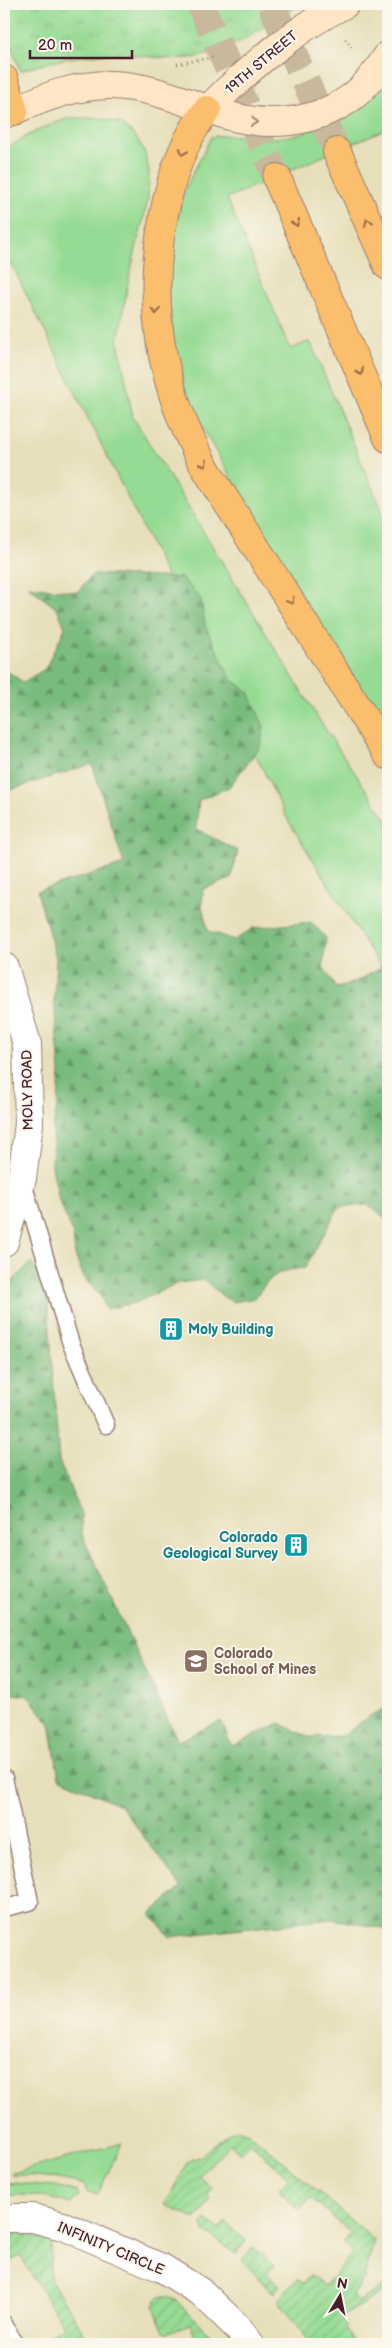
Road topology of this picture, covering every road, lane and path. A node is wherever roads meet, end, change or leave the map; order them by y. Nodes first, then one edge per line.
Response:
1 (337, 8) edge
2 (222, 55) dead end
3 (384, 62) edge
4 (169, 63) dead end
5 (4, 79) edge
6 (207, 110) junction
7 (9, 112) edge
8 (337, 152) tunnel mouth
9 (277, 178) tunnel mouth
10 (388, 266) edge
11 (388, 438) edge
12 (388, 755) edge
13 (4, 967) edge
14 (22, 1178) junction
15 (4, 1242) edge
16 (106, 1425) dead end
17 (4, 1778) edge
18 (4, 1908) edge
19 (4, 2218) edge
20 (4, 2324) edge
21 (14, 2343) edge
22 (250, 2344) edge

1 - 3 path
1 - 6 main road, 19TH STREET
2 - 4 path
6 -> 3 main road, 19TH STREET
5 - 7 highway
6 - 7 main road, 19TH STREET
6 -> 12 highway
10 -> 8 highway
9 -> 11 highway
13 - 14 street, MOLY ROAD
14 - 15 street, MOLY ROAD
14 - 16 lane
17 - 18 lane
19 - 22 street, INFINITY CIRCLE
20 - 21 lane

